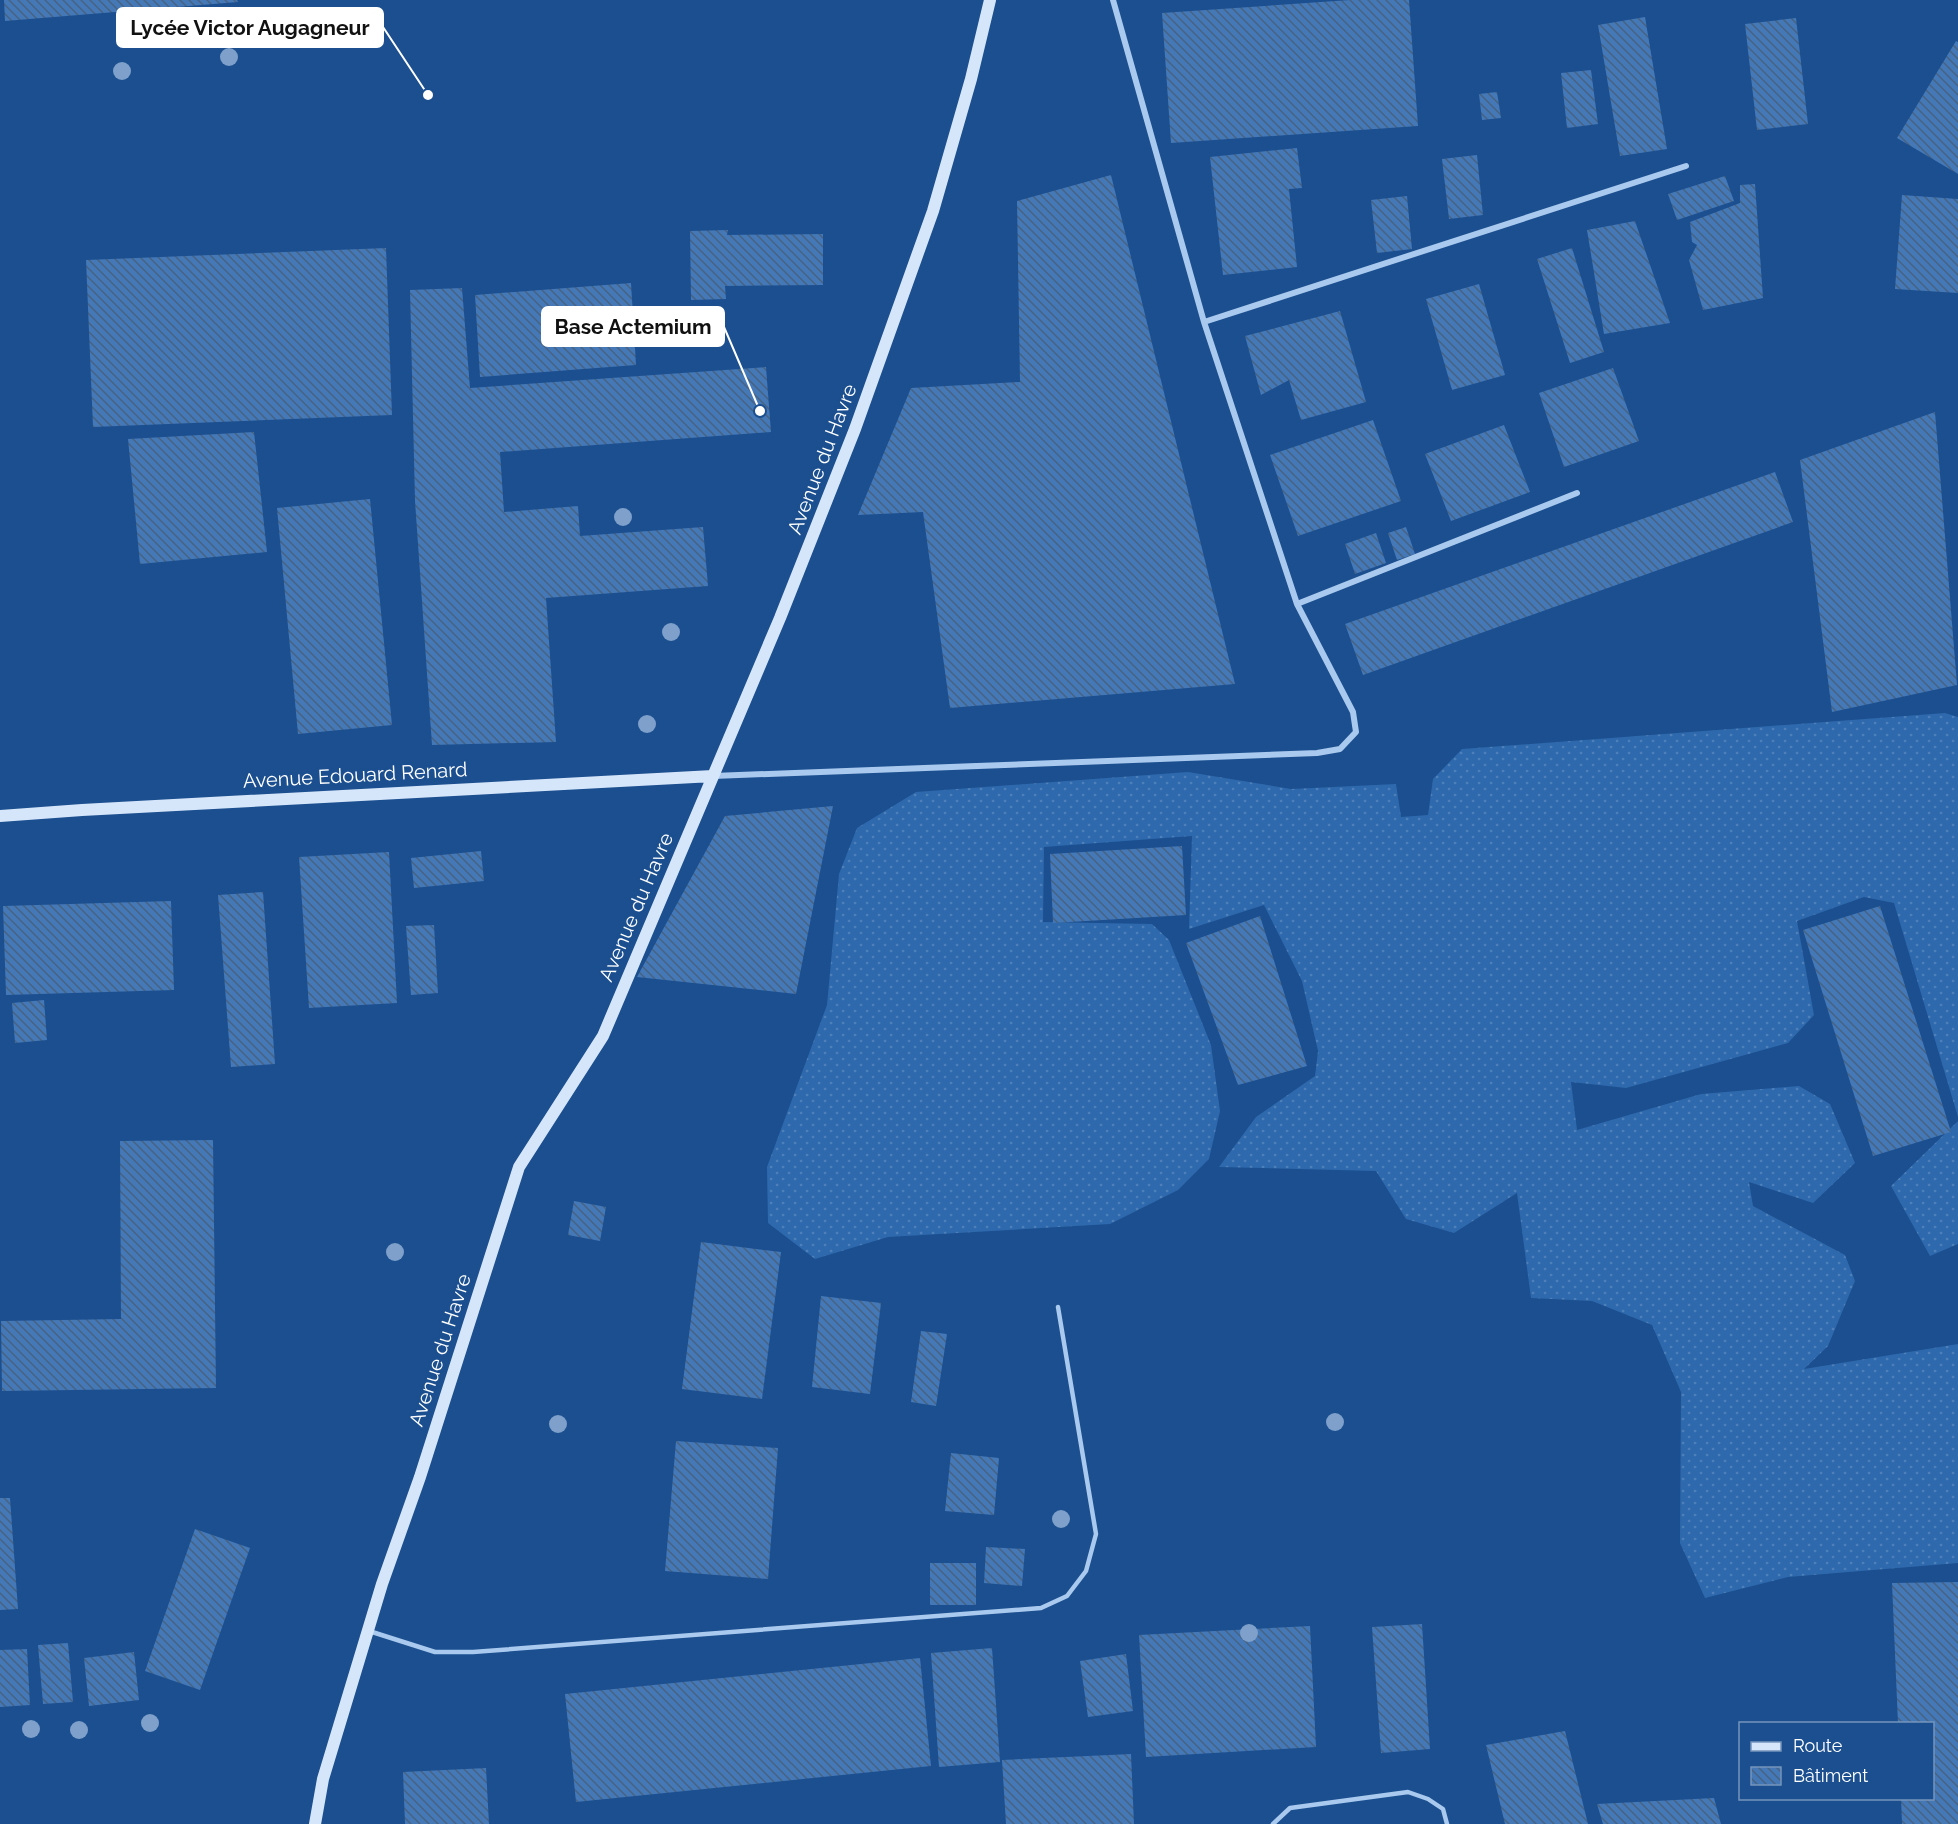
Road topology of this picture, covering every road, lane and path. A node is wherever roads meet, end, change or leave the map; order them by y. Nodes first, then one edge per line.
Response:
1 (990, 0) edge
2 (1113, 0) edge
3 (1686, 166) dead end
4 (1204, 322) junction
5 (1577, 493) dead end
6 (1297, 604) junction
7 (713, 776) junction
8 (0, 816) edge
9 (1058, 1307) dead end
10 (368, 1631) junction
11 (315, 1824) edge
12 (1273, 1824) edge
13 (1447, 1824) edge

1 - 7 street, Avenue du Havre
2 - 4 street
3 - 4 street
4 - 6 street
5 - 6 street
6 - 7 street
7 - 8 street, Avenue Edouard Renard
7 - 10 street, Avenue du Havre
9 - 10 lane
10 - 11 street, Avenue du Havre
12 - 13 lane

